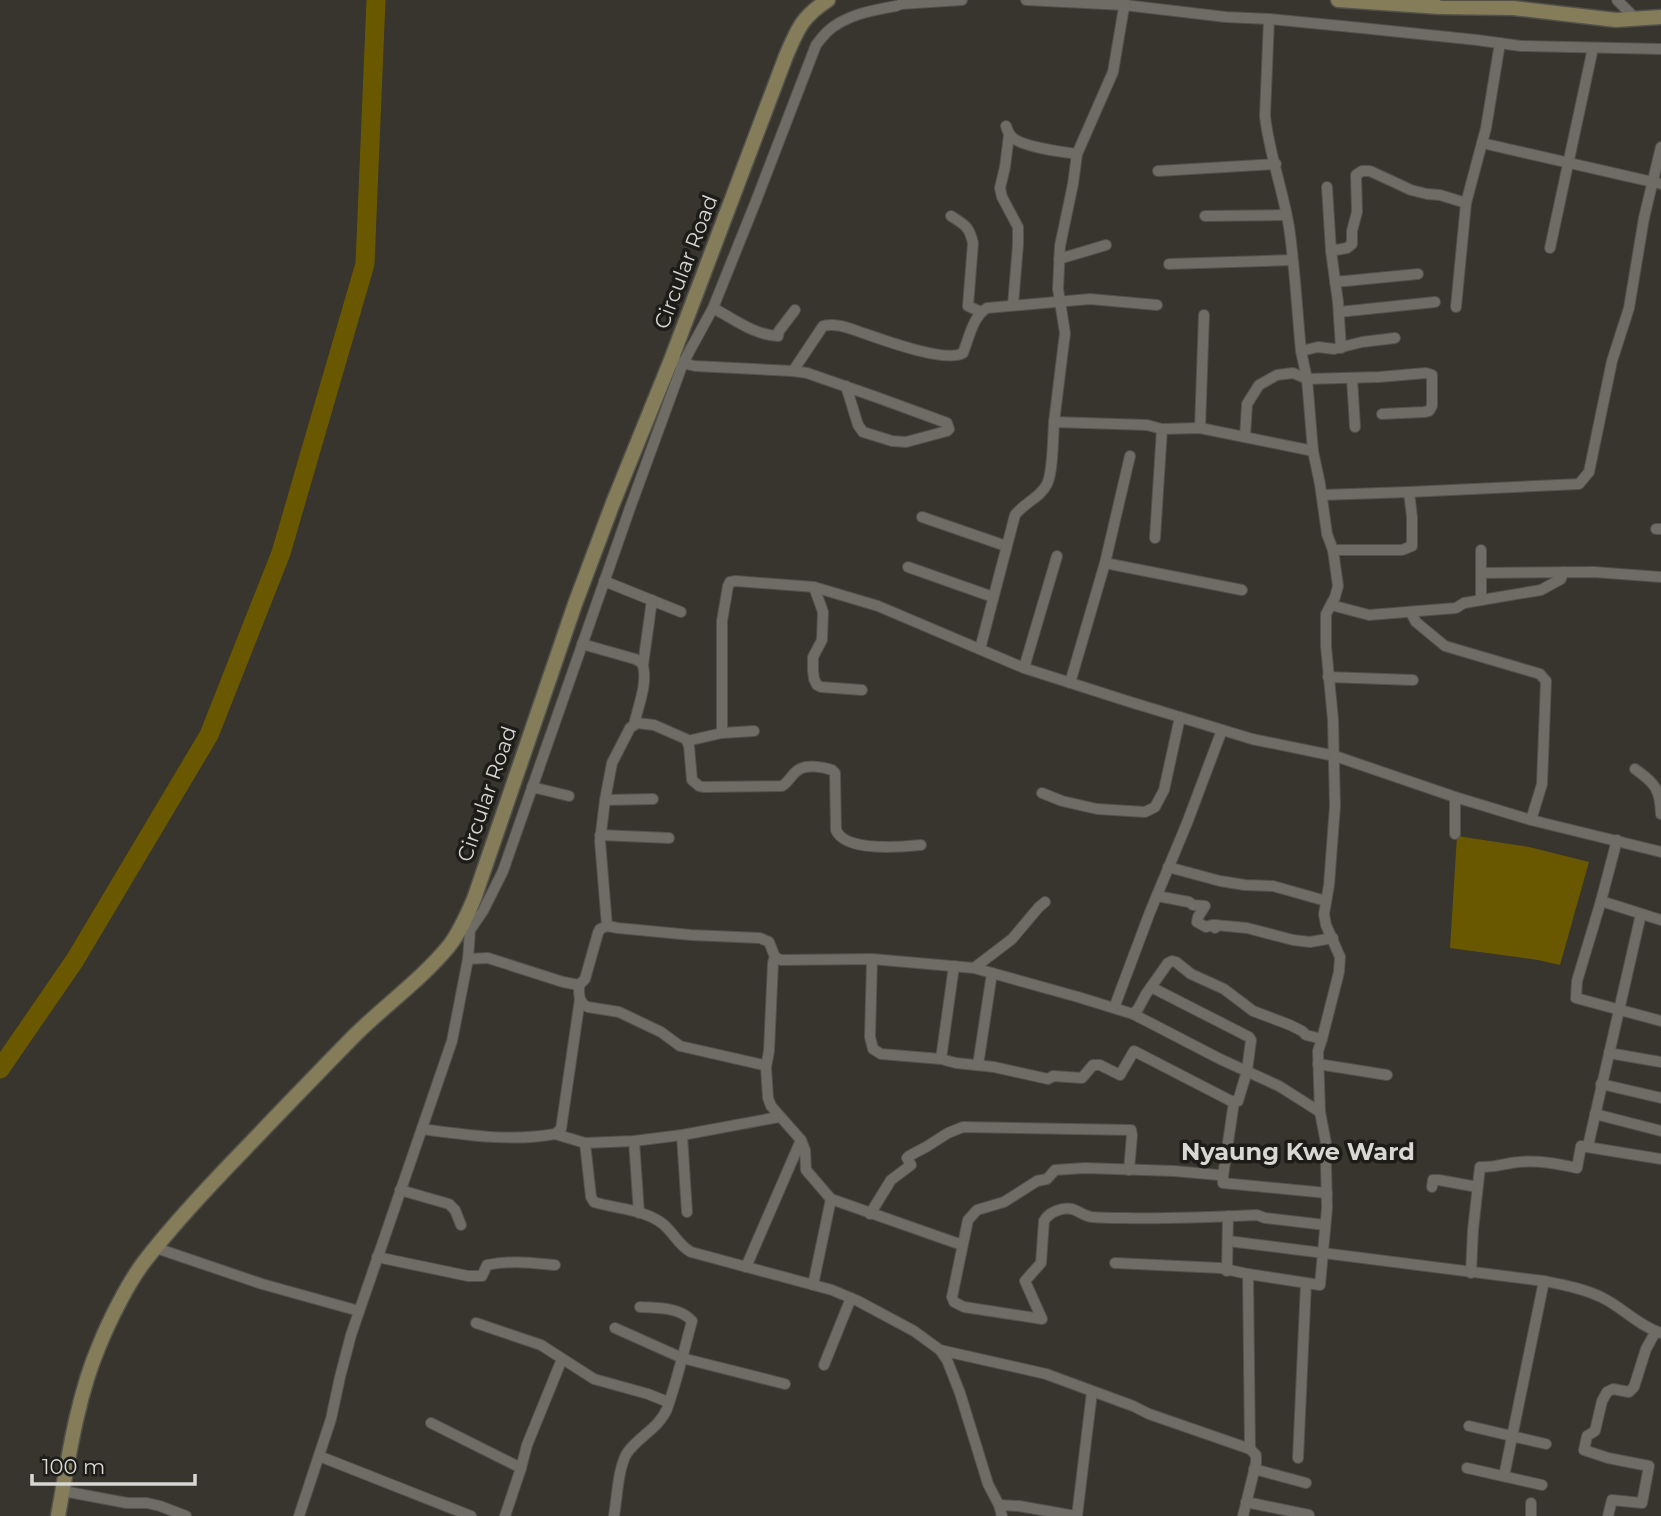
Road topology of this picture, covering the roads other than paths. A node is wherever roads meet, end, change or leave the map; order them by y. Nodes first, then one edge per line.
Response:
1 (828, 0) edge
2 (962, 0) edge
3 (1026, 0) edge
4 (1338, 0) edge
5 (1617, 0) edge
6 (902, 2) edge
7 (1124, 2) edge
8 (1661, 17) edge
9 (1269, 19) junction
10 (1635, 19) junction
11 (1500, 43) junction
12 (1593, 48) junction
13 (1661, 49) edge
14 (1482, 143) junction
15 (1661, 147) edge
16 (1077, 154) junction
17 (1567, 163) junction
18 (1276, 164) junction
19 (1158, 172) dead end
20 (1657, 183) edge
21 (1327, 187) dead end
22 (1465, 203) junction
23 (1286, 215) junction
24 (951, 216) dead end
25 (1205, 216) dead end
26 (1106, 245) dead end
27 (1550, 248) dead end
28 (1331, 251) junction
29 (1059, 259) junction
30 (1292, 260) junction
31 (1169, 264) dead end
32 (1418, 274) dead end
33 (1335, 282) junction
34 (1060, 301) junction
35 (1435, 302) dead end
36 (1013, 305) junction
37 (1157, 305) dead end
38 (1456, 307) dead end
39 (713, 308) junction
40 (795, 310) dead end
41 (981, 312) junction
42 (1339, 312) junction
43 (1204, 315) dead end
44 (1395, 338) dead end
45 (1341, 348) junction
46 (1301, 351) junction
47 (677, 362) junction
48 (793, 371) junction
49 (1352, 378) junction
50 (1307, 379) junction
51 (846, 386) junction
52 (1382, 414) dead end
53 (1054, 422) junction
54 (1355, 427) dead end
55 (1200, 428) junction
56 (1161, 429) junction
57 (1245, 437) junction
58 (1313, 452) junction
59 (1130, 456) dead end
60 (1409, 492) junction
61 (1322, 495) junction
62 (922, 517) dead end
63 (1155, 538) dead end
64 (1006, 546) junction
65 (1333, 550) junction
66 (1481, 550) dead end
67 (1057, 556) dead end
68 (1105, 563) junction
69 (908, 567) dead end
70 (1563, 572) junction
71 (1481, 573) junction
72 (1661, 578) edge
73 (604, 581) junction
74 (814, 587) junction
75 (1242, 590) dead end
76 (993, 597) junction
77 (652, 600) junction
78 (1481, 600) junction
79 (1331, 605) junction
80 (681, 612) dead end
81 (1411, 613) junction
82 (582, 644) junction
83 (980, 649) junction
84 (643, 665) junction
85 (1024, 668) junction
86 (1328, 677) junction
87 (1413, 680) dead end
88 (1070, 682) junction
89 (863, 690) dead end
90 (1180, 717) junction
91 (634, 725) junction
92 (1222, 730) junction
93 (754, 731) dead end
94 (722, 733) junction
95 (688, 741) junction
96 (1335, 756) junction
97 (1635, 769) dead end
98 (532, 787) junction
99 (1042, 793) dead end
100 (569, 796) dead end
101 (1455, 797) junction
102 (653, 799) dead end
103 (605, 800) junction
104 (1661, 814) edge
105 (1531, 820) junction
106 (1455, 834) dead end
107 (600, 835) junction
108 (669, 838) dead end
109 (1617, 840) junction
110 (1661, 844) edge
111 (921, 845) dead end
112 (1661, 852) edge
113 (1168, 867) junction
114 (1157, 896) junction
115 (1326, 901) junction
116 (1601, 901) junction
117 (1045, 902) dead end
118 (1641, 914) junction
119 (1661, 920) edge
120 (468, 924) junction
121 (607, 926) junction
122 (1333, 938) junction
123 (775, 957) junction
124 (468, 959) junction
125 (872, 959) junction
126 (954, 966) junction
127 (974, 968) junction
128 (992, 973) junction
129 (579, 985) junction
130 (1151, 987) junction
131 (580, 999) junction
132 (1114, 1008) junction
133 (1619, 1009) junction
134 (1133, 1014) junction
135 (1661, 1021) edge
136 (1322, 1040) junction
137 (1609, 1053) junction
138 (941, 1059) junction
139 (1661, 1062) edge
140 (1318, 1064) junction
141 (978, 1065) junction
142 (766, 1067) junction
143 (1247, 1072) junction
144 (1387, 1074) dead end
145 (1601, 1084) junction
146 (1661, 1098) edge
147 (1234, 1102) junction
148 (1320, 1112) junction
149 (1595, 1114) junction
150 (779, 1117) junction
151 (422, 1129) junction
152 (1661, 1131) edge
153 (555, 1134) junction
154 (682, 1135) junction
155 (802, 1140) junction
156 (634, 1141) junction
157 (586, 1143) junction
158 (1588, 1146) junction
159 (1661, 1159) edge
160 (1129, 1170) junction
161 (1223, 1176) junction
162 (1432, 1187) dead end
163 (1477, 1187) junction
164 (400, 1190) junction
165 (1327, 1194) junction
166 (831, 1199) junction
167 (687, 1212) dead end
168 (639, 1213) junction
169 (870, 1214) junction
170 (1228, 1216) junction
171 (461, 1226) dead end
172 (1325, 1226) junction
173 (1228, 1241) junction
174 (962, 1245) junction
175 (156, 1248) junction
176 (1323, 1253) junction
177 (377, 1257) junction
178 (1115, 1263) dead end
179 (555, 1265) dead end
180 (746, 1266) junction
181 (1227, 1270) junction
182 (1471, 1273) junction
183 (1248, 1275) junction
184 (1544, 1281) junction
185 (1306, 1283) junction
186 (813, 1285) junction
187 (851, 1298) junction
188 (640, 1307) dead end
189 (359, 1311) junction
190 (476, 1323) dead end
191 (615, 1328) dead end
192 (1658, 1332) edge
193 (940, 1350) junction
194 (682, 1358) junction
195 (562, 1359) junction
196 (824, 1365) dead end
197 (785, 1384) dead end
198 (1092, 1392) junction
199 (668, 1402) junction
200 (431, 1423) dead end
201 (1469, 1426) dead end
202 (1512, 1437) junction
203 (1546, 1444) dead end
204 (1250, 1450) junction
205 (319, 1456) junction
206 (1298, 1458) dead end
207 (522, 1468) junction
208 (1467, 1468) dead end
209 (1254, 1469) junction
210 (1504, 1476) junction
211 (1306, 1483) dead end
212 (1542, 1485) dead end
213 (63, 1490) junction
214 (1246, 1502) junction
215 (1531, 1503) dead end
216 (1000, 1511) edge
217 (1309, 1515) edge
218 (58, 1516) edge
219 (186, 1516) edge
220 (299, 1516) edge
221 (471, 1516) edge
222 (505, 1516) edge
223 (614, 1516) edge
224 (1076, 1516) edge
225 (1243, 1516) edge
226 (1531, 1516) edge
227 (1608, 1516) edge

1 - 47 main road, Circular Road
2 - 6 street
3 - 7 street
4 - 10 main road
5 - 10 street
6 - 39 street
7 - 9 street
7 - 16 street
8 - 10 main road
9 - 11 street
9 - 18 street
11 - 12 street
11 - 14 street
12 - 13 street
12 - 17 street
14 - 17 street
14 - 22 street
15 - 20 street
16 - 29 street
16 - 36 street
17 - 20 street
17 - 27 street
18 - 19 street
18 - 23 street
20 - 60 street
21 - 28 street
22 - 28 street
22 - 38 street
23 - 25 street
23 - 30 street
24 - 41 street
26 - 29 street
28 - 33 street
29 - 34 street
30 - 31 street
30 - 46 street
32 - 33 street
33 - 42 street
34 - 36 street
34 - 37 street
34 - 53 street
35 - 42 street
36 - 41 street
39 - 40 street
39 - 47 street
41 - 48 street
42 - 45 street
43 - 55 street
44 - 45 street
45 - 46 street
46 - 50 street
47 - 48 street
47 - 73 street
47 - 120 main road, Circular Road
48 - 51 street
49 - 50 street
49 - 52 street
49 - 54 street
50 - 57 street
50 - 58 street
51 - 51 street
53 - 56 street
53 - 64 street
55 - 56 street
55 - 57 street
56 - 63 street
57 - 58 street
58 - 61 street
59 - 68 street
60 - 61 street
60 - 65 street
61 - 65 street
62 - 64 street
64 - 76 street
65 - 79 street
66 - 71 street
67 - 85 street
68 - 75 street
68 - 88 street
69 - 76 street
70 - 71 street
70 - 72 street
70 - 78 street
71 - 78 street
73 - 77 street
73 - 82 street
74 - 83 street
74 - 89 street
74 - 94 street
76 - 83 street
77 - 80 street
77 - 84 street
78 - 81 street
79 - 81 street
79 - 86 street
81 - 105 street
82 - 84 street
82 - 98 street
83 - 85 street
84 - 91 street
85 - 88 street
86 - 87 street
86 - 96 street
88 - 90 street
90 - 92 street
90 - 99 street
91 - 95 street
91 - 103 street
92 - 96 street
92 - 113 street
93 - 94 street
94 - 95 street
95 - 111 street
96 - 101 street
96 - 115 street
97 - 104 street
98 - 100 street
98 - 120 street
101 - 105 street
101 - 106 street
102 - 103 street
103 - 107 street
105 - 109 street
107 - 108 street
107 - 121 street
109 - 112 street
109 - 116 street
110 - 112 street
113 - 114 street
113 - 115 street
114 - 122 street
114 - 132 street
115 - 122 street
116 - 118 street
116 - 133 street
117 - 127 street
118 - 119 street
118 - 133 street
120 - 124 street
120 - 175 main road, Circular Road
121 - 123 street
121 - 129 street
122 - 136 street
123 - 125 street
123 - 142 street
124 - 129 street
124 - 151 street
125 - 126 street
125 - 138 street
126 - 127 street
126 - 138 street
127 - 128 street
128 - 132 street
128 - 141 street
129 - 131 street
130 - 134 street
130 - 136 street
130 - 143 street
131 - 142 street
131 - 153 street
132 - 134 street
133 - 135 street
133 - 137 street
134 - 143 street
136 - 140 street
137 - 139 street
137 - 145 street
138 - 141 street
140 - 144 street
140 - 148 street
141 - 147 street
142 - 150 street
143 - 147 street
143 - 148 street
145 - 146 street
145 - 149 street
147 - 161 street
148 - 165 street
149 - 152 street
149 - 158 street
150 - 154 street
150 - 155 street
151 - 153 street
151 - 164 street
153 - 157 street
154 - 156 street
154 - 167 street
155 - 166 street
155 - 180 street
156 - 157 street
156 - 168 street
157 - 168 street
158 - 159 street
158 - 163 street
160 - 161 street
160 - 169 street
160 - 174 street
161 - 165 street
162 - 163 street
163 - 182 street
164 - 171 street
164 - 177 street
165 - 172 street
166 - 169 street
166 - 186 street
168 - 180 street
169 - 174 street
170 - 172 street
170 - 173 street
170 - 174 street
172 - 176 street
173 - 176 street
173 - 181 street
175 - 189 street
175 - 213 main road, Circular Road
176 - 182 street
176 - 185 street
177 - 179 street
177 - 189 street
178 - 181 street
180 - 186 street
181 - 183 street
182 - 184 street
183 - 185 street
183 - 204 street
184 - 192 street
184 - 202 street
185 - 206 street
186 - 187 street
187 - 193 street
187 - 196 street
188 - 194 street
189 - 205 street
190 - 195 street
191 - 194 street
192 - 227 street
193 - 198 street
193 - 216 street
194 - 197 street
194 - 199 street
195 - 199 street
195 - 207 street
198 - 204 street
198 - 224 street
199 - 223 street
200 - 207 street
201 - 202 street
202 - 203 street
202 - 210 street
204 - 209 street
205 - 220 street
205 - 221 street
207 - 222 street
208 - 210 street
209 - 211 street
209 - 214 street
210 - 212 street
213 - 218 main road, Circular Road
213 - 219 street
214 - 217 street
214 - 225 street
215 - 226 street
216 - 224 street

